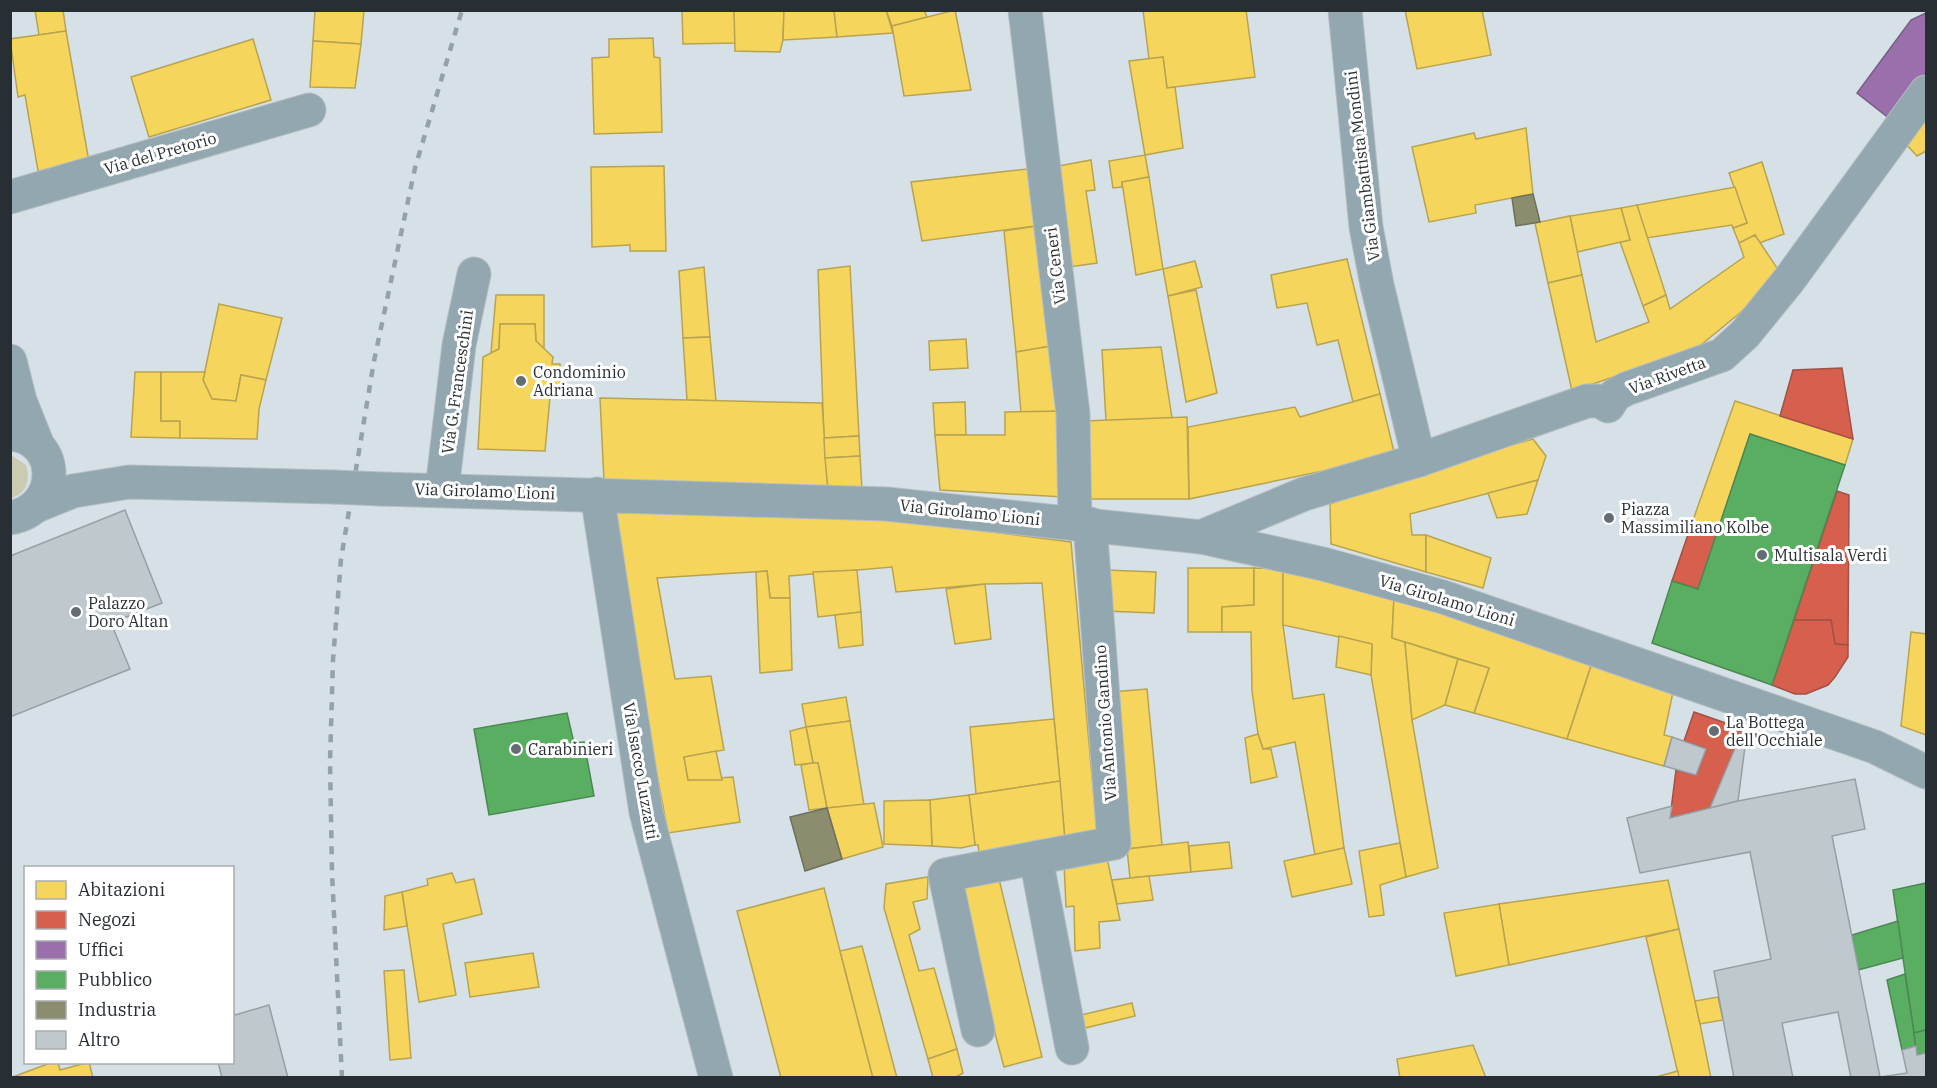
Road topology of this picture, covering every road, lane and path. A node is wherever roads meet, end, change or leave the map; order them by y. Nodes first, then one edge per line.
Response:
1 (1025, 10) edge
2 (1345, 10) edge
3 (1926, 92) edge
4 (309, 110) dead end
5 (10, 197) edge
6 (474, 274) dead end
7 (10, 361) edge
8 (24, 440) edge
9 (1419, 460) junction
10 (442, 490) junction
11 (597, 494) junction
12 (23, 512) edge
13 (1082, 523) junction
14 (1201, 537) junction
15 (1926, 772) edge
16 (1036, 858) junction
17 (978, 1030) dead end
18 (1072, 1048) dead end
19 (716, 1077) edge

1 - 13 street, Via Ceneri
2 - 9 street, Via Giambattista Mondini
3 - 9 street, Via Rivetta
4 - 5 street, Via del Pretorio
6 - 10 street, Via G. Franceschini
7 - 8 street
8 - 12 street
9 - 14 street, Via Rivetta
10 - 11 street, Via Girolamo Lioni
10 - 12 street, Via Girolamo Lioni, bridge
11 - 13 street, Via Girolamo Lioni
11 - 19 street, Via Isacco Luzzatti
13 - 14 street, Via Girolamo Lioni
13 - 16 street, Via Antonio Gandino
14 - 15 street, Via Girolamo Lioni
16 - 17 street, Via Antonio Gandino
16 - 18 street

